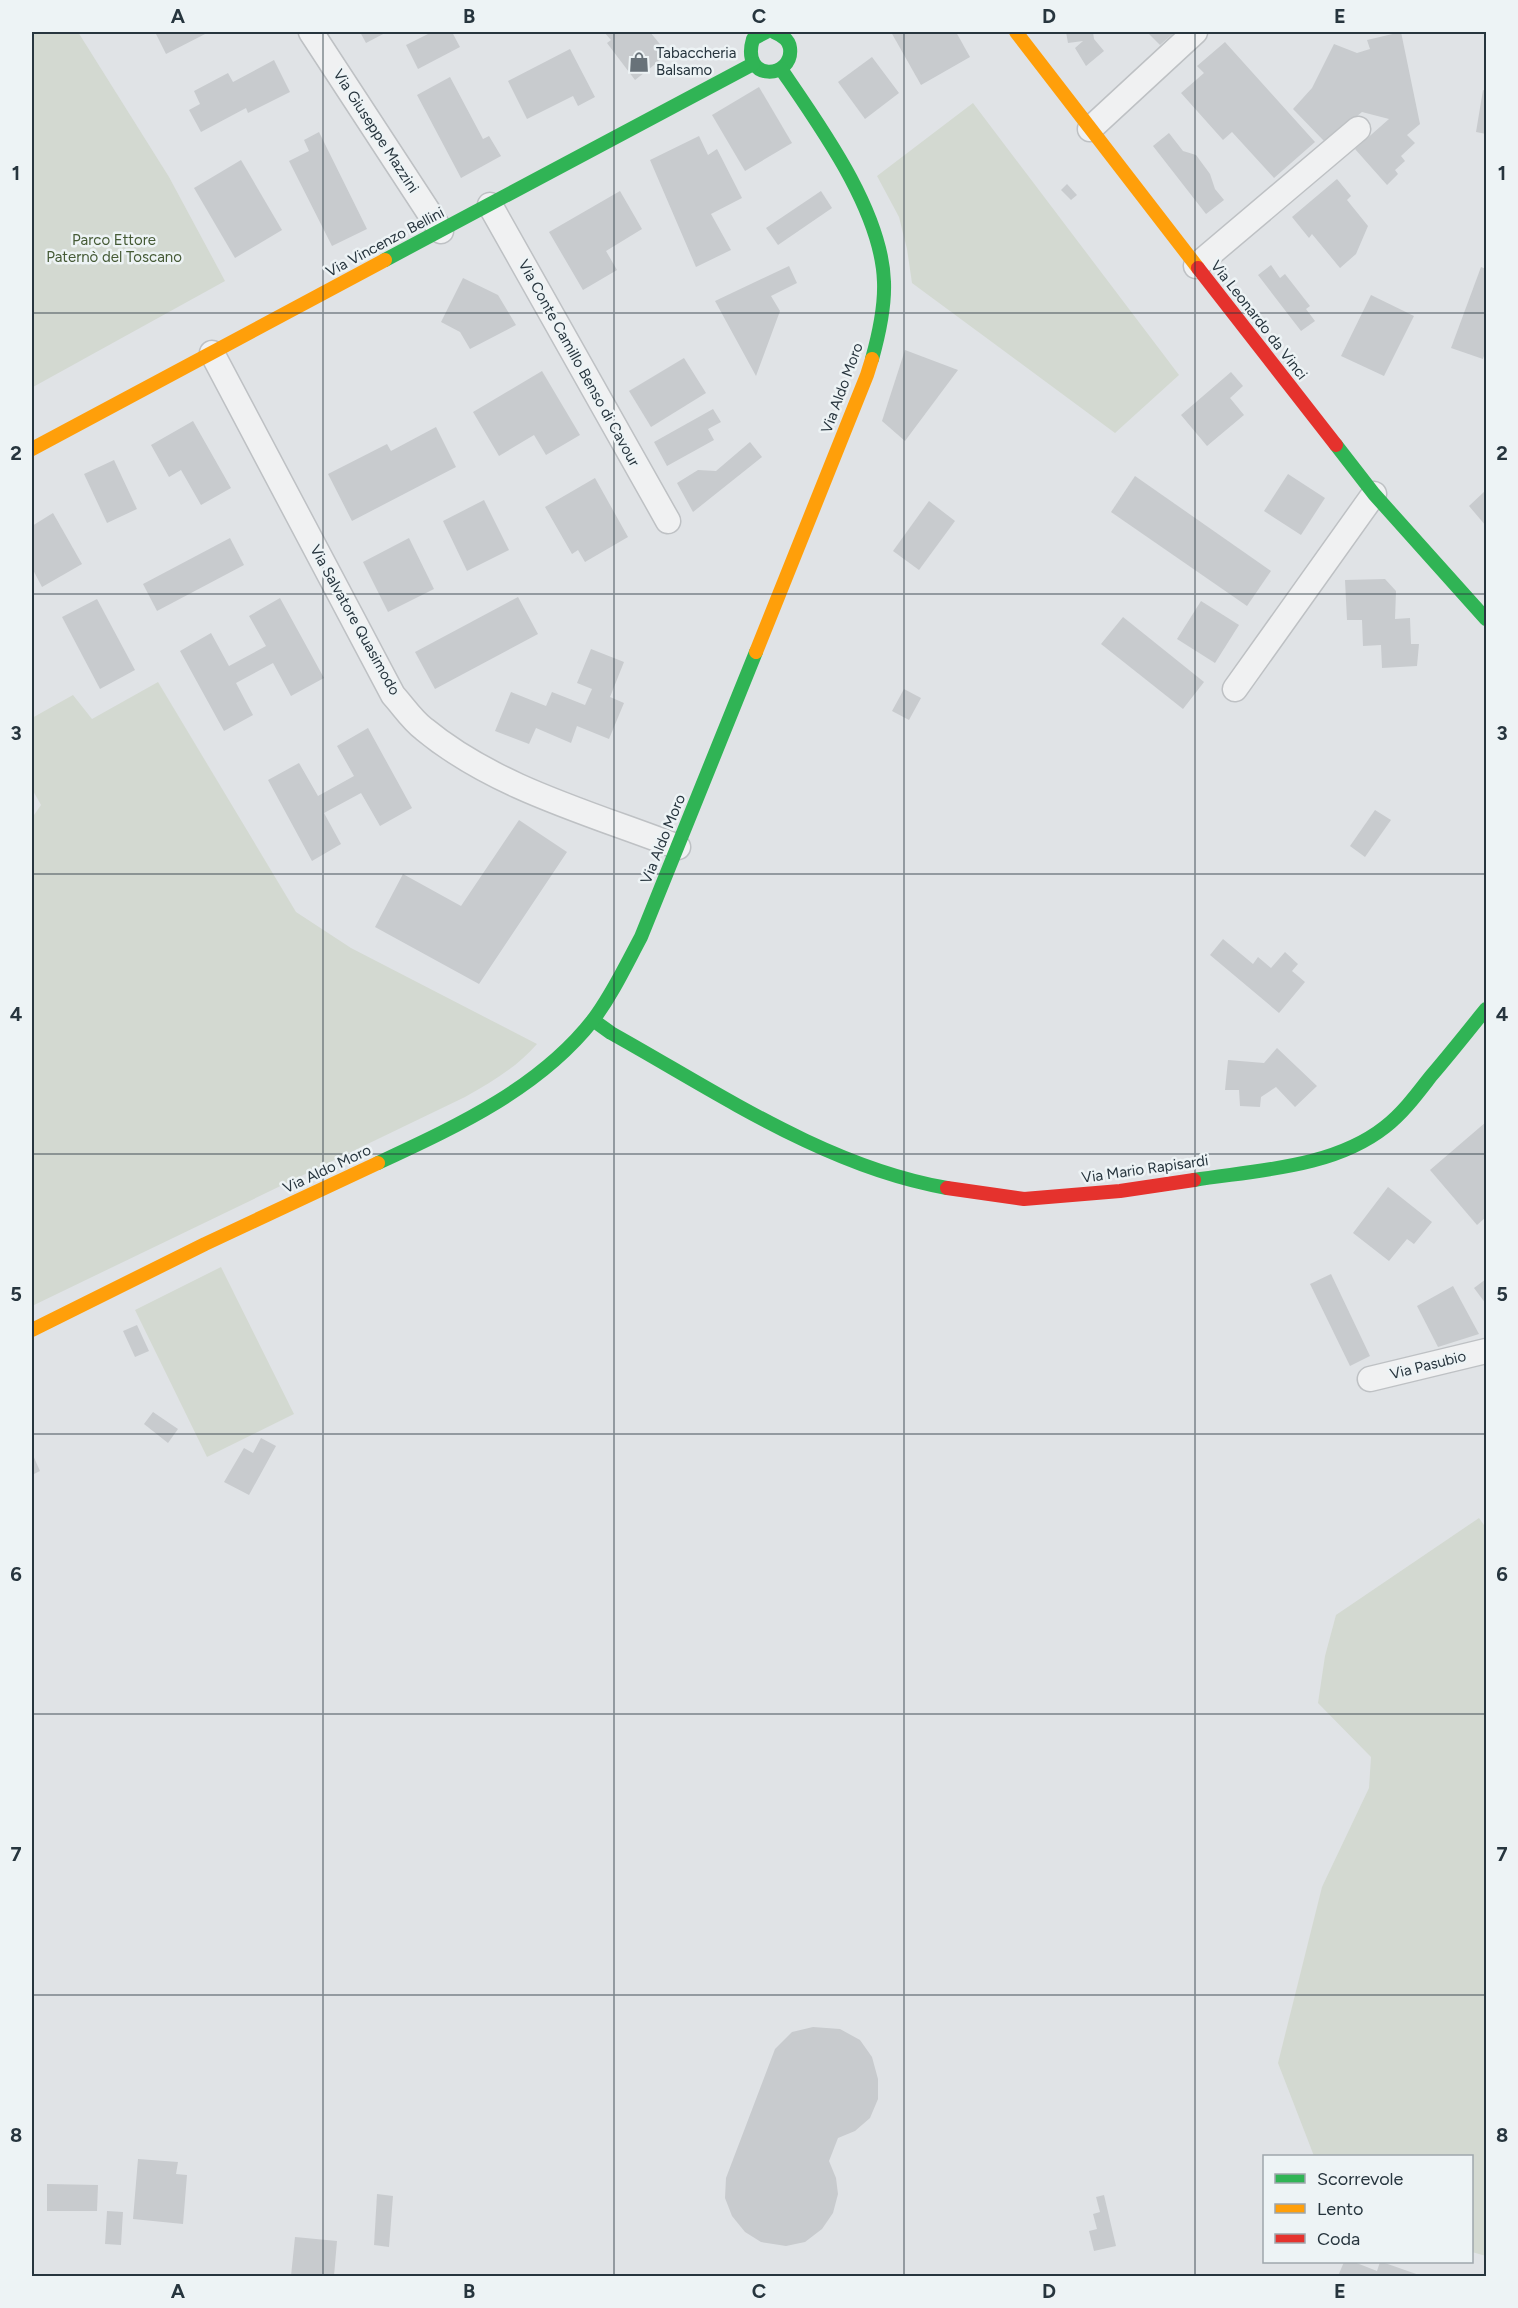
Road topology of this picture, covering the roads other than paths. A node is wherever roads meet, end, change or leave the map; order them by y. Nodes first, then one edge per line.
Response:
1 (310, 32) edge
2 (760, 32) edge
3 (774, 32) edge
4 (1016, 32) edge
5 (1196, 32) edge
6 (802, 36) dead end
7 (788, 43) junction
8 (753, 64) junction
9 (781, 69) junction
10 (1090, 129) junction
11 (1359, 129) dead end
12 (490, 205) junction
13 (441, 231) junction
14 (1196, 266) junction
15 (212, 353) junction
16 (32, 449) edge
17 (1374, 495) junction
18 (668, 521) dead end
19 (1486, 619) edge
20 (1235, 689) dead end
21 (678, 847) junction
22 (1486, 1009) edge
23 (593, 1020) junction
24 (32, 1330) edge
25 (1486, 1351) edge
26 (1370, 1379) dead end

1 - 13 street, Via Giuseppe Mazzini
2 - 8 main road
3 - 7 main road
4 - 10 main road, Via Leonardo da Vinci
5 - 10 street
6 - 7 main road
7 - 9 main road
8 - 9 main road
8 - 12 main road, Via Vincenzo Bellini
9 - 21 main road, Via Aldo Moro
10 - 14 main road, Via Leonardo da Vinci
11 - 14 street
12 - 13 main road, Via Vincenzo Bellini
12 - 18 street, Via Conte Camillo Benso di Cavour
13 - 15 main road, Via Vincenzo Bellini
14 - 17 main road, Via Leonardo da Vinci
15 - 16 main road, Via Vincenzo Bellini
15 - 21 street, Via Salvatore Quasimodo
17 - 19 main road, Via Leonardo da Vinci
17 - 20 street
21 - 23 main road, Via Aldo Moro
22 - 23 main road, Via Mario Rapisardi
23 - 24 main road, Via Aldo Moro
25 - 26 street, Via Pasubio

